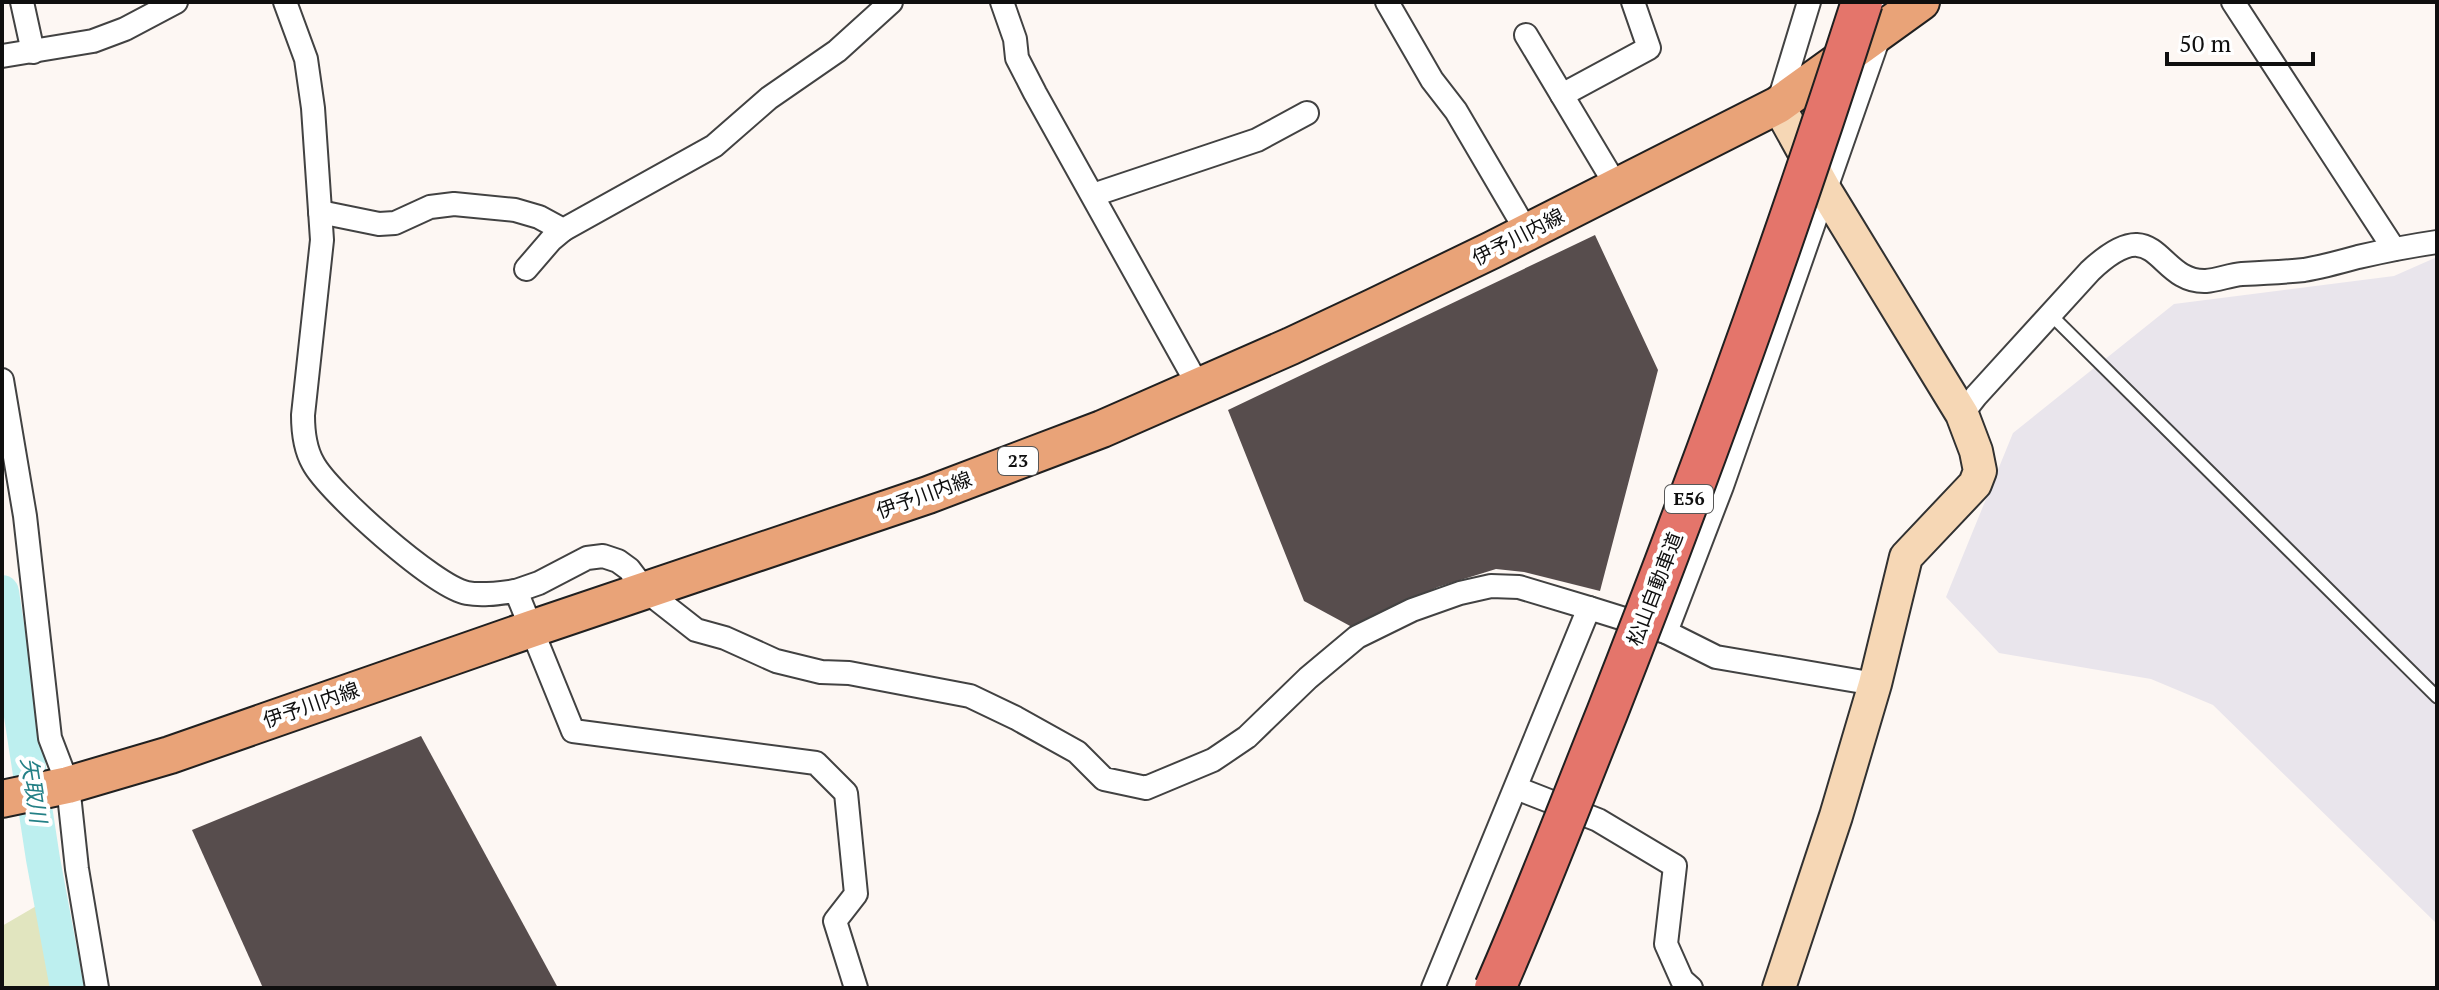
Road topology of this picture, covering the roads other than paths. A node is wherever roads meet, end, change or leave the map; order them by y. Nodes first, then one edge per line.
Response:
1 (22, 2) edge
2 (176, 2) edge
3 (285, 2) edge
4 (891, 2) edge
5 (1002, 2) edge
6 (1387, 2) edge
7 (1633, 2) edge
8 (1809, 2) edge
9 (1921, 2) edge
10 (2233, 2) edge
11 (1878, 12) edge
12 (1526, 35) dead end
13 (33, 52) junction
14 (2, 56) edge
15 (1562, 95) junction
16 (1778, 105) junction
17 (1307, 113) dead end
18 (1617, 187) junction
19 (1825, 190) junction
20 (1093, 195) junction
21 (320, 212) junction
22 (563, 230) junction
23 (1527, 232) junction
24 (2437, 242) edge
25 (2394, 249) junction
26 (526, 269) dead end
27 (2051, 315) junction
28 (2, 380) edge
29 (1199, 387) junction
30 (1962, 414) junction
31 (645, 590) junction
32 (516, 591) junction
33 (1589, 608) junction
34 (531, 629) junction
35 (1666, 632) junction
36 (1875, 684) junction
37 (2437, 697) edge
38 (62, 787) junction
39 (1516, 788) junction
40 (4, 799) edge
41 (97, 988) edge
42 (856, 988) edge
43 (1433, 988) edge
44 (1495, 988) edge
45 (1691, 988) edge
46 (1779, 988) edge

1 - 13 street
2 - 13 street
3 - 21 street
4 - 22 street
5 - 20 street
6 - 23 street
7 - 15 street
8 - 16 street
9 - 11 main road, 伊予川内線 / 23
10 - 25 street
11 - 16 main road, 伊予川内線 / 23
11 - 19 street
11 - 44 highway, 松山自動車道 / E56, bridge
12 - 15 street
13 - 14 street
15 - 18 street
16 - 18 main road, 伊予川内線 / 23
16 - 19 street
17 - 20 street
18 - 23 main road, 伊予川内線 / 23
19 - 30 street
19 - 35 street
20 - 29 street
21 - 22 street
21 - 32 street
22 - 26 street
23 - 29 main road, 伊予川内線 / 23
24 - 25 street
25 - 27 street
27 - 30 street
27 - 37 lane
28 - 38 street
29 - 31 main road, 伊予川内線 / 23
30 - 36 street
31 - 32 street
31 - 33 street
31 - 34 main road, 伊予川内線 / 23
32 - 34 street
33 - 35 street
33 - 39 street
34 - 38 main road, 伊予川内線 / 23
34 - 42 street
35 - 36 street
36 - 46 street
38 - 40 main road, 伊予川内線 / 23
38 - 41 street
39 - 43 street
39 - 45 street

